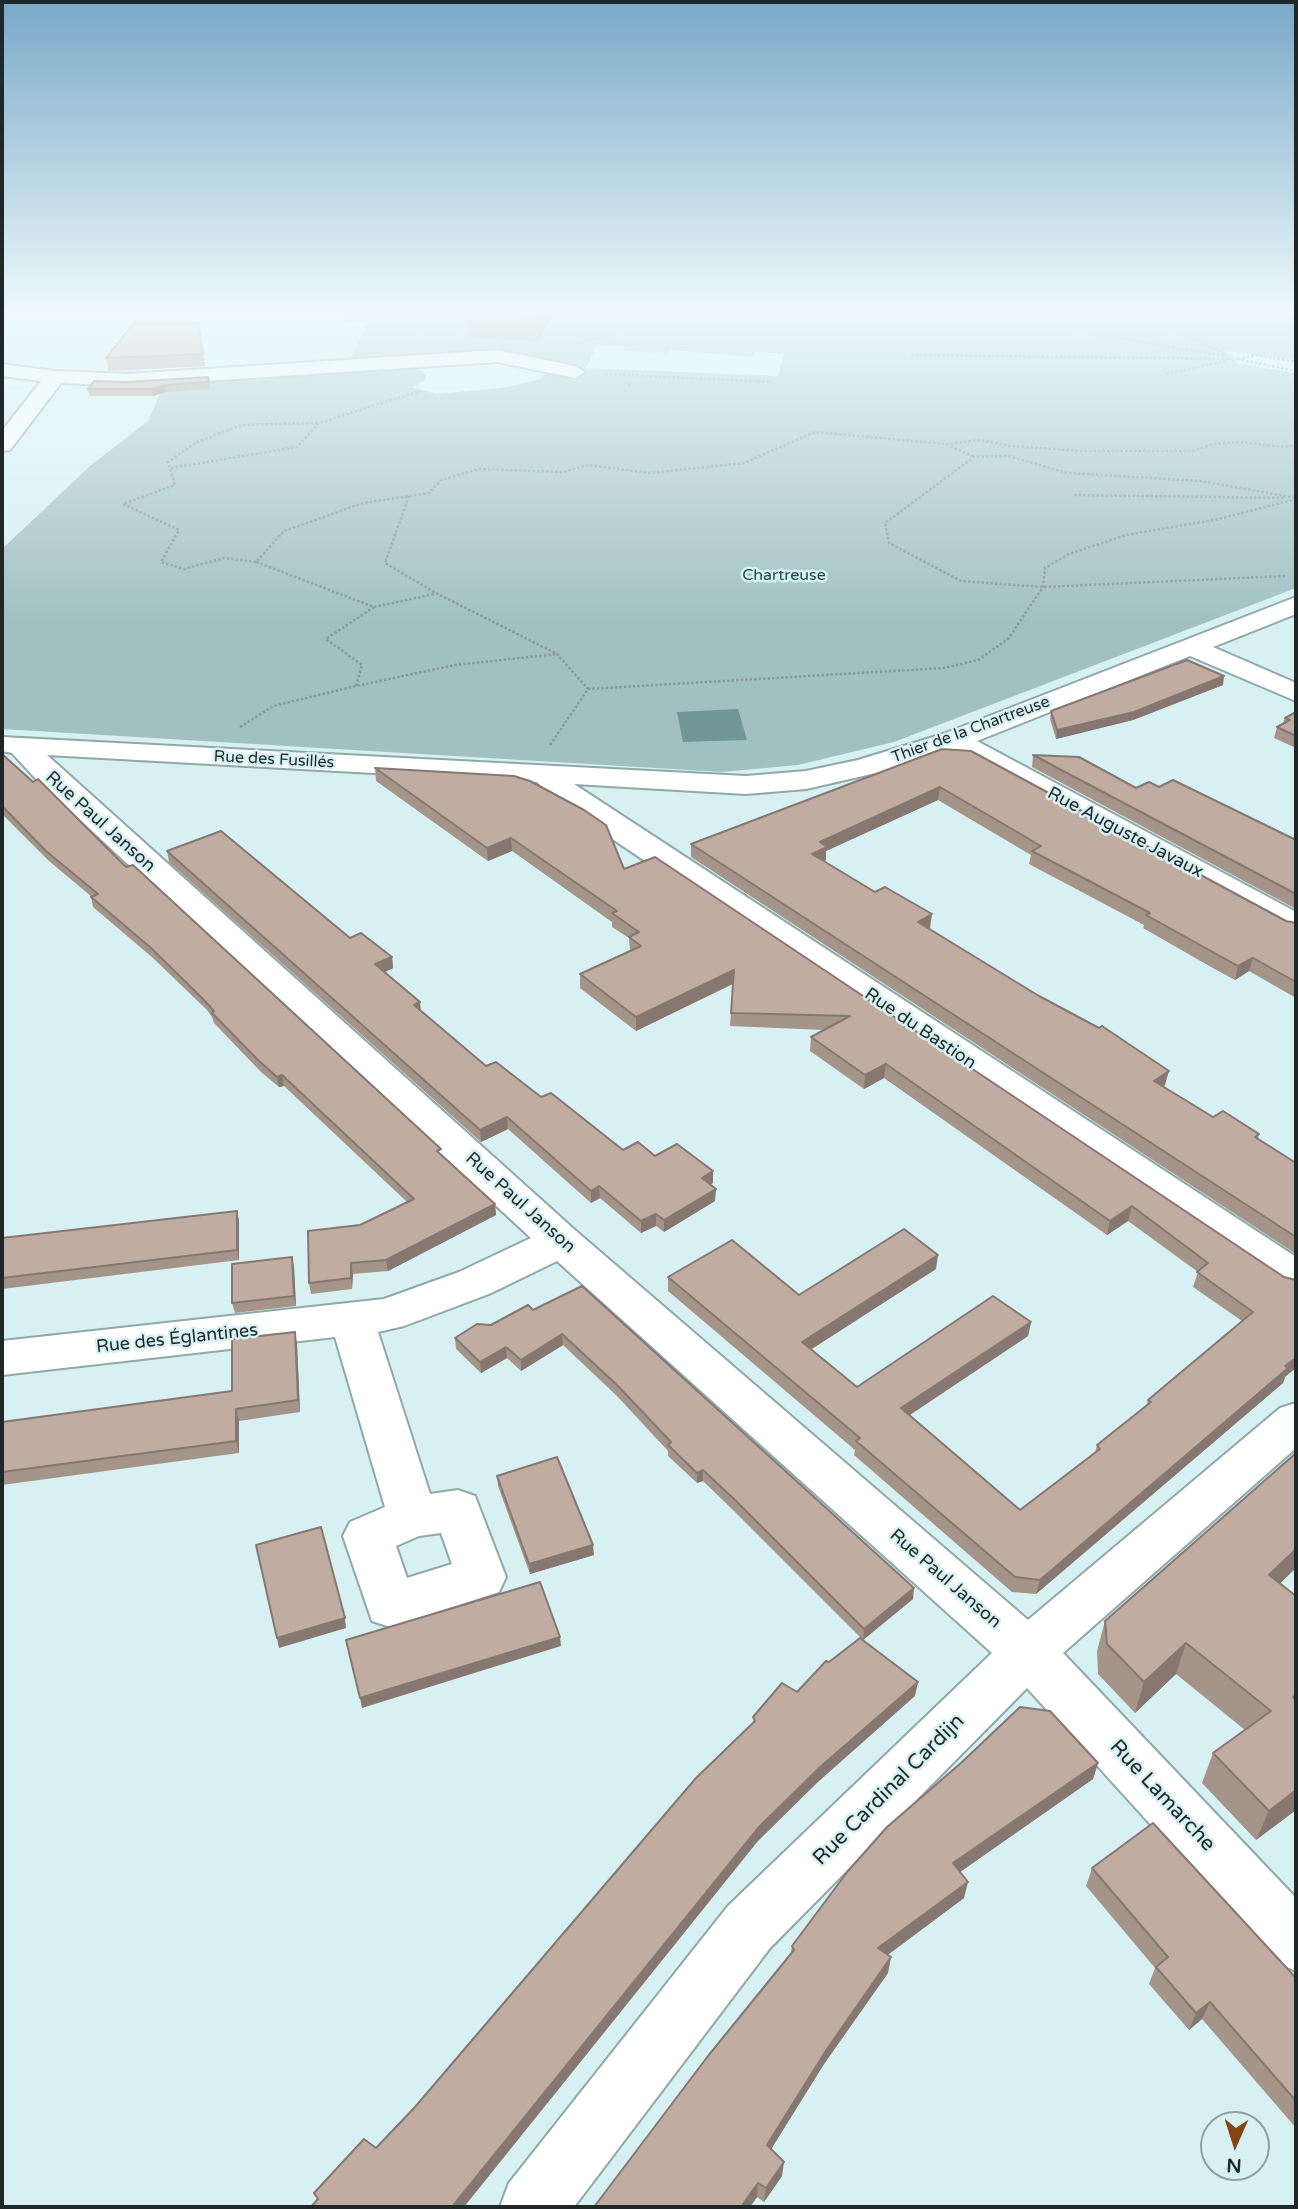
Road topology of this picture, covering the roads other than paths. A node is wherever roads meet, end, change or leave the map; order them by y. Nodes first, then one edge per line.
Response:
1 (26, 414) edge
2 (2, 445) edge
3 (1296, 605) edge
4 (1191, 647) junction
5 (1296, 693) edge
6 (953, 740) junction
7 (11, 745) edge
8 (547, 775) junction
9 (1296, 925) edge
10 (561, 1241) junction
11 (1296, 1278) edge
12 (352, 1321) junction
13 (2, 1358) edge
14 (1296, 1422) edge
15 (413, 1517) dead end
16 (1028, 1652) junction
17 (1296, 1941) edge
18 (533, 2207) edge

1 - 2 street
3 - 4 street, Thier de la Chartreuse
4 - 5 street
4 - 6 street, Thier de la Chartreuse
6 - 8 street, Thier de la Chartreuse
6 - 9 street, Rue Auguste Javaux
7 - 8 street, Rue des Fusillés
7 - 10 street, Rue Paul Janson
8 - 11 street, Rue du Bastion
10 - 12 street, Rue des Églantines
10 - 16 street, Rue Paul Janson
12 - 13 street, Rue des Églantines
12 - 15 street
14 - 16 street, Rue Cardinal Cardijn
16 - 17 street, Rue Lamarche
16 - 18 street, Rue Cardinal Cardijn

